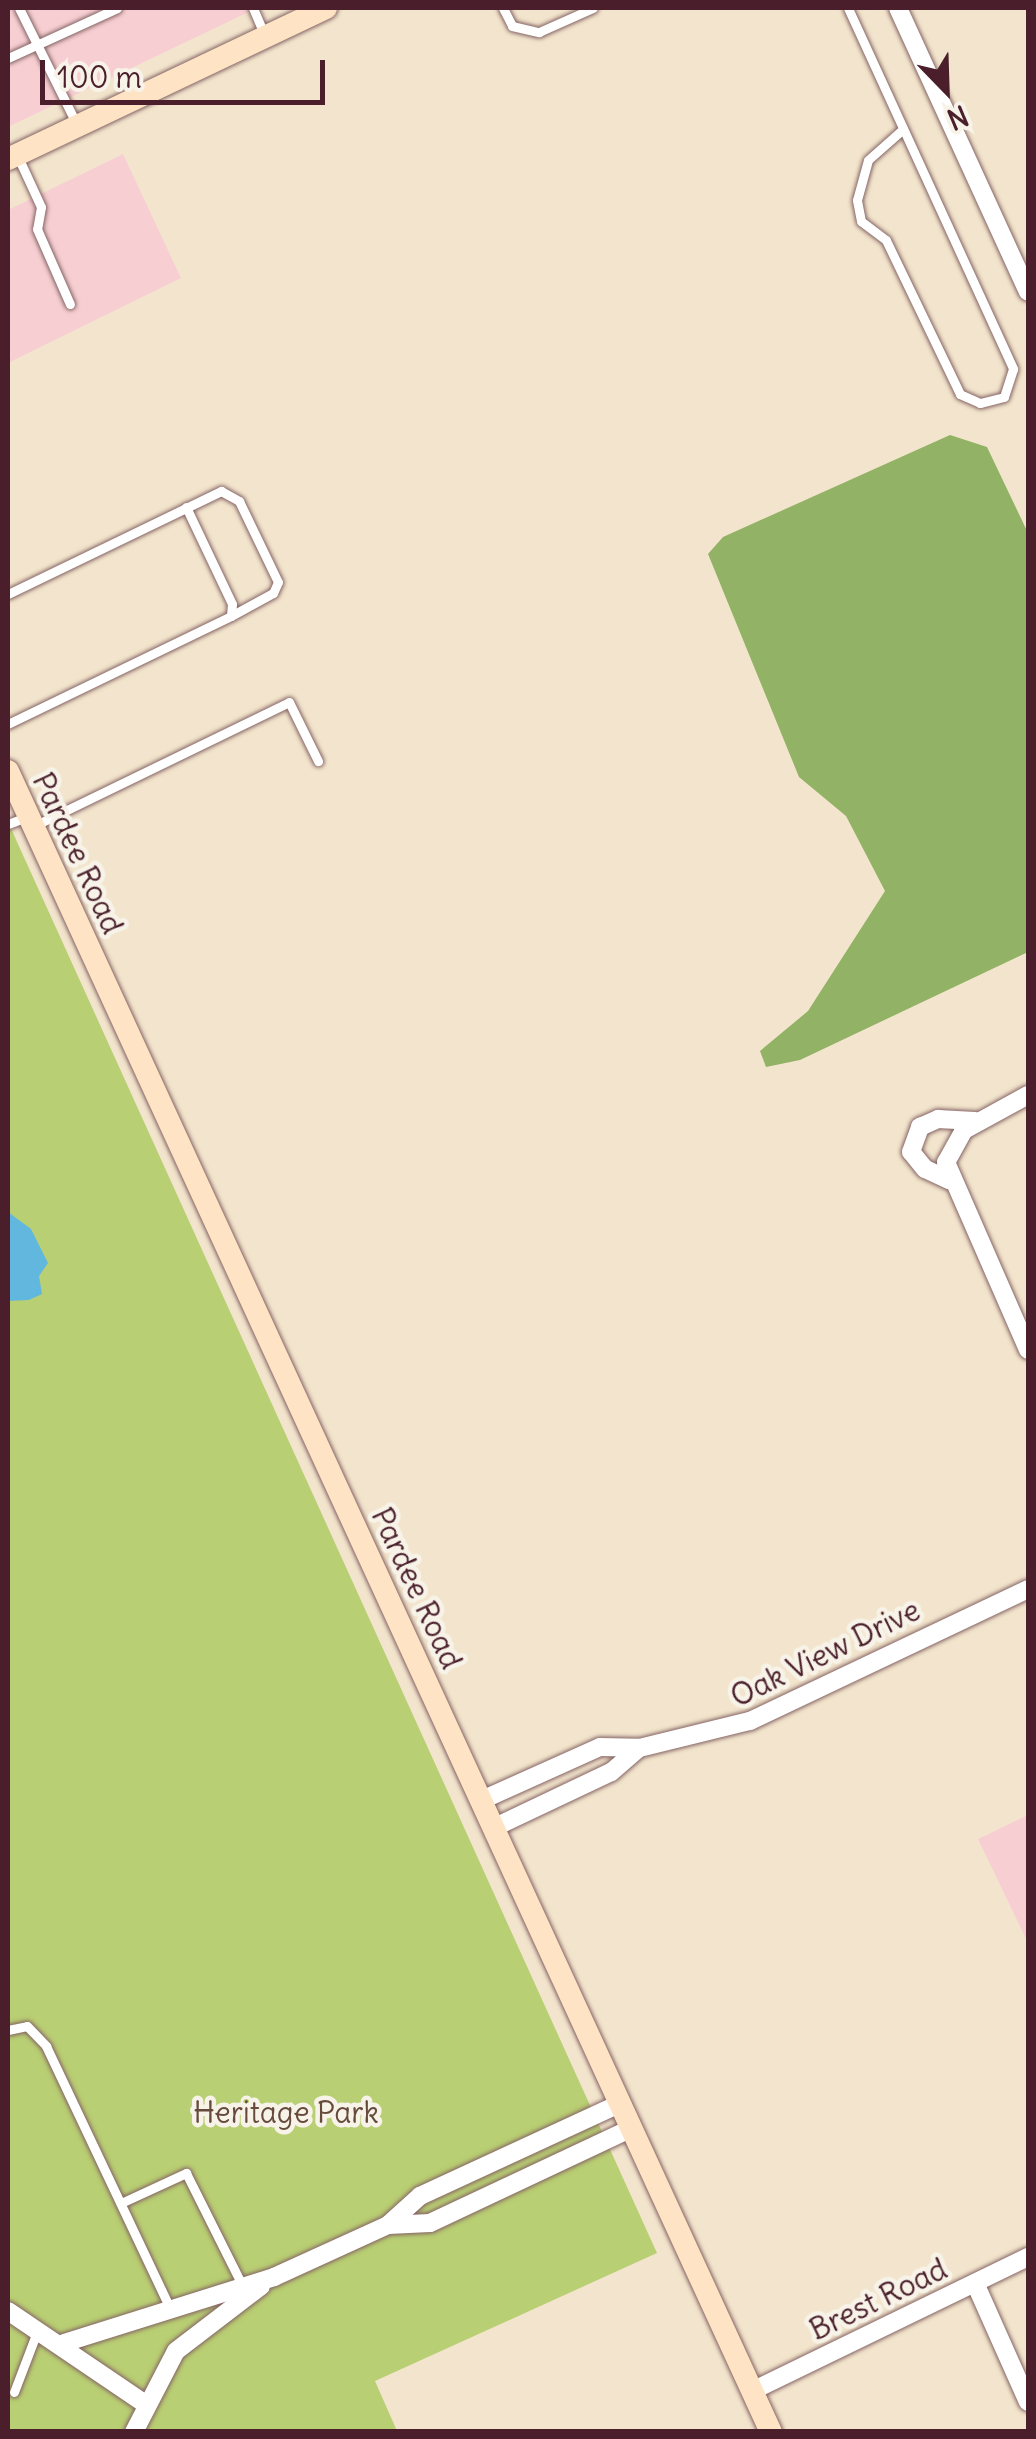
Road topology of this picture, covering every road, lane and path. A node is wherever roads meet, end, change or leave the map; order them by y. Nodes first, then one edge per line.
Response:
1 (19, 8) edge
2 (117, 8) edge
3 (252, 8) edge
4 (326, 8) edge
5 (503, 8) edge
6 (593, 8) edge
7 (848, 8) edge
8 (898, 8) edge
9 (266, 36) junction
10 (37, 44) junction
11 (8, 58) edge
12 (78, 126) junction
13 (904, 129) junction
14 (12, 156) edge
15 (1028, 292) edge
16 (70, 304) dead end
17 (186, 507) junction
18 (8, 594) edge
19 (231, 616) junction
20 (8, 724) edge
21 (318, 761) dead end
22 (8, 771) edge
23 (23, 822) edge
24 (1028, 1095) edge
25 (975, 1121) junction
26 (949, 1180) junction
27 (1028, 1350) edge
28 (1028, 1589) edge
29 (639, 1748) junction
30 (482, 1800) junction
31 (495, 1827) junction
32 (8, 2030) edge
33 (621, 2104) junction
34 (632, 2128) junction
35 (120, 2203) junction
36 (388, 2225) junction
37 (1028, 2257) edge
38 (976, 2283) junction
39 (245, 2292) junction
40 (171, 2310) junction
41 (8, 2311) edge
42 (39, 2328) junction
43 (64, 2344) junction
44 (752, 2390) junction
45 (14, 2392) dead end
46 (1028, 2402) edge
47 (144, 2403) junction
48 (134, 2432) edge
49 (770, 2432) edge

1 - 10 lane
2 - 10 lane
3 - 9 lane
4 - 9 main road
5 - 6 lane
7 - 13 lane
8 - 15 street
9 - 12 main road
10 - 11 lane
10 - 12 lane
12 - 14 main road
13 - 13 lane
14 - 16 lane
17 - 18 lane
17 - 19 lane
17 - 19 lane
19 - 20 lane
21 - 23 lane
22 - 23 main road, Pardee Road
23 - 30 main road, Pardee Road
24 - 25 street
25 - 26 street
25 - 26 street
26 - 27 street
28 - 29 street, Oak View Drive
29 - 30 street, Oak View Drive
29 - 31 street, Oak View Drive
30 - 31 main road, Pardee Road
31 - 33 main road, Pardee Road
32 - 35 lane
33 - 34 main road, Pardee Road
33 - 36 street
34 - 36 street
34 - 44 main road, Pardee Road
35 - 39 lane
35 - 40 lane
36 - 39 street
37 - 38 street, Brest Road
38 - 44 street, Brest Road
38 - 46 street
39 - 40 street
39 - 47 street
40 - 43 street
41 - 42 street
42 - 43 street
42 - 45 lane
43 - 47 street
44 - 49 main road, Pardee Road
47 - 48 street

